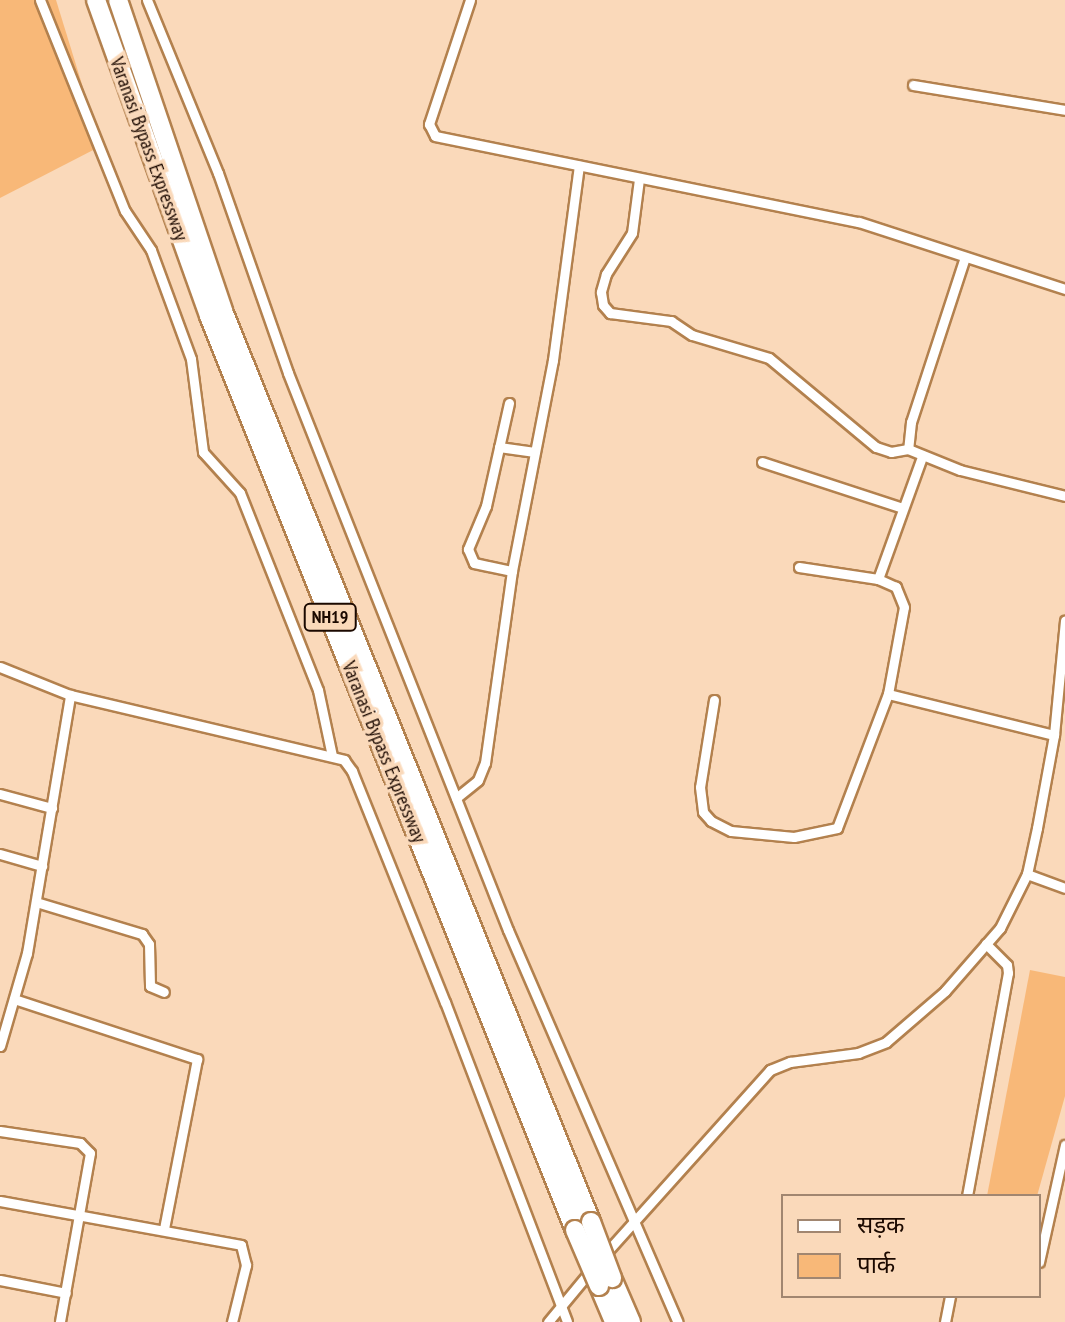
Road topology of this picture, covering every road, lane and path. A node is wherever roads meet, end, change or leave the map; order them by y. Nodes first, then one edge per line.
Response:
1 (40, 0) edge
2 (96, 0) edge
3 (118, 0) edge
4 (147, 0) edge
5 (470, 0) edge
6 (913, 85) dead end
7 (1065, 110) edge
8 (579, 166) junction
9 (639, 179) junction
10 (965, 257) junction
11 (1065, 289) edge
12 (509, 403) dead end
13 (499, 447) junction
14 (908, 449) junction
15 (535, 452) junction
16 (922, 457) junction
17 (762, 462) dead end
18 (1065, 496) edge
19 (903, 508) junction
20 (799, 567) dead end
21 (512, 571) junction
22 (878, 579) junction
23 (1065, 621) edge
24 (0, 667) edge
25 (888, 694) junction
26 (70, 695) junction
27 (714, 700) dead end
28 (1054, 735) junction
29 (332, 756) junction
30 (0, 794) edge
31 (456, 798) junction
32 (52, 808) junction
33 (0, 854) edge
34 (42, 866) junction
35 (1027, 874) junction
36 (1065, 888) edge
37 (36, 902) junction
38 (988, 942) junction
39 (164, 992) dead end
40 (14, 999) junction
41 (0, 1046) edge
42 (0, 1131) edge
43 (1065, 1145) edge
44 (967, 1194) edge
45 (0, 1201) edge
46 (81, 1214) junction
47 (634, 1216) junction
48 (583, 1226) junction
49 (164, 1228) junction
50 (1041, 1253) edge
51 (0, 1280) edge
52 (606, 1282) junction
53 (66, 1293) junction
54 (950, 1298) edge
55 (561, 1309) junction
56 (60, 1322) edge
57 (232, 1322) edge
58 (548, 1322) edge
59 (567, 1322) edge
60 (614, 1322) edge
61 (631, 1322) edge
62 (678, 1322) edge
63 (945, 1322) edge

1 - 29 street
2 - 48 highway, Varanasi Bypass Expressway / NH19
3 - 48 highway, Varanasi Bypass Expressway / NH19
4 - 31 street
5 - 8 street
6 - 7 street
8 - 9 street
8 - 15 street
9 - 10 street
9 - 14 street
10 - 11 street
10 - 14 street
12 - 13 street
13 - 15 street
13 - 21 street
14 - 16 street
15 - 21 street
16 - 18 street
16 - 19 street
17 - 19 street
19 - 22 street
20 - 22 street
21 - 31 street
22 - 25 street
23 - 28 street
24 - 26 street
25 - 27 street
25 - 28 street
26 - 29 street
26 - 32 street
28 - 35 street
29 - 55 street
30 - 32 street
31 - 47 street
32 - 34 street
33 - 34 street
34 - 37 street
35 - 36 street
35 - 38 street
37 - 39 street
37 - 40 street
38 - 44 street
38 - 47 street
40 - 41 street
40 - 49 street
42 - 46 street
43 - 50 street
45 - 46 street
46 - 49 street
46 - 53 street
47 - 55 street
47 - 62 street
48 - 52 highway, Varanasi Bypass Expressway / NH19, bridge
49 - 57 street
51 - 53 street
52 - 60 highway, Varanasi Bypass Expressway / NH19
52 - 61 highway, Varanasi Bypass Expressway / NH19
53 - 56 street
54 - 63 street
55 - 58 street
55 - 59 street

